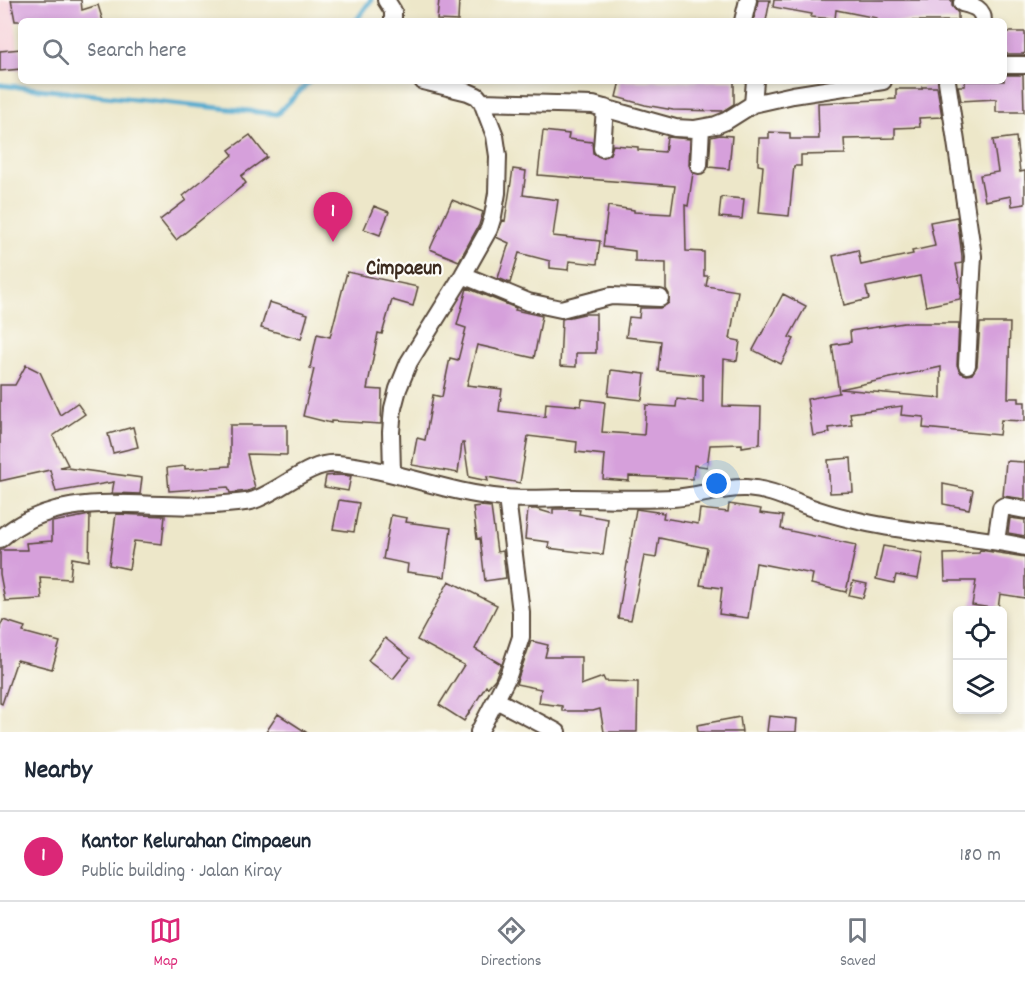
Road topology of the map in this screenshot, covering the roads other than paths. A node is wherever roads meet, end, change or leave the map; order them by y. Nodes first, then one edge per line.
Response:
1 (748, 0) edge
2 (962, 3) dead end
3 (744, 18) edge
4 (983, 18) edge
5 (1007, 65) edge
6 (1025, 65) edge
7 (435, 84) edge
8 (755, 84) edge
9 (864, 84) edge
10 (947, 84) edge
11 (482, 102) junction
12 (753, 104) junction
13 (605, 108) junction
14 (700, 128) junction
15 (602, 148) dead end
16 (699, 165) dead end
17 (464, 276) junction
18 (660, 298) dead end
19 (967, 365) dead end
20 (392, 472) junction
21 (507, 498) junction
22 (1025, 510) edge
23 (0, 539) edge
24 (996, 541) junction
25 (1025, 547) edge
26 (496, 700) junction
27 (478, 732) edge
28 (557, 732) edge

1 - 3 street
2 - 4 street
5 - 6 street
7 - 11 street
8 - 12 street
9 - 12 street
10 - 19 street
11 - 13 street
11 - 17 street
12 - 14 street
13 - 14 street
13 - 15 street
14 - 16 street
17 - 18 street
17 - 20 street
20 - 21 street
20 - 23 street
21 - 24 street
21 - 26 street
22 - 24 street
24 - 25 street
26 - 27 street
26 - 28 street

